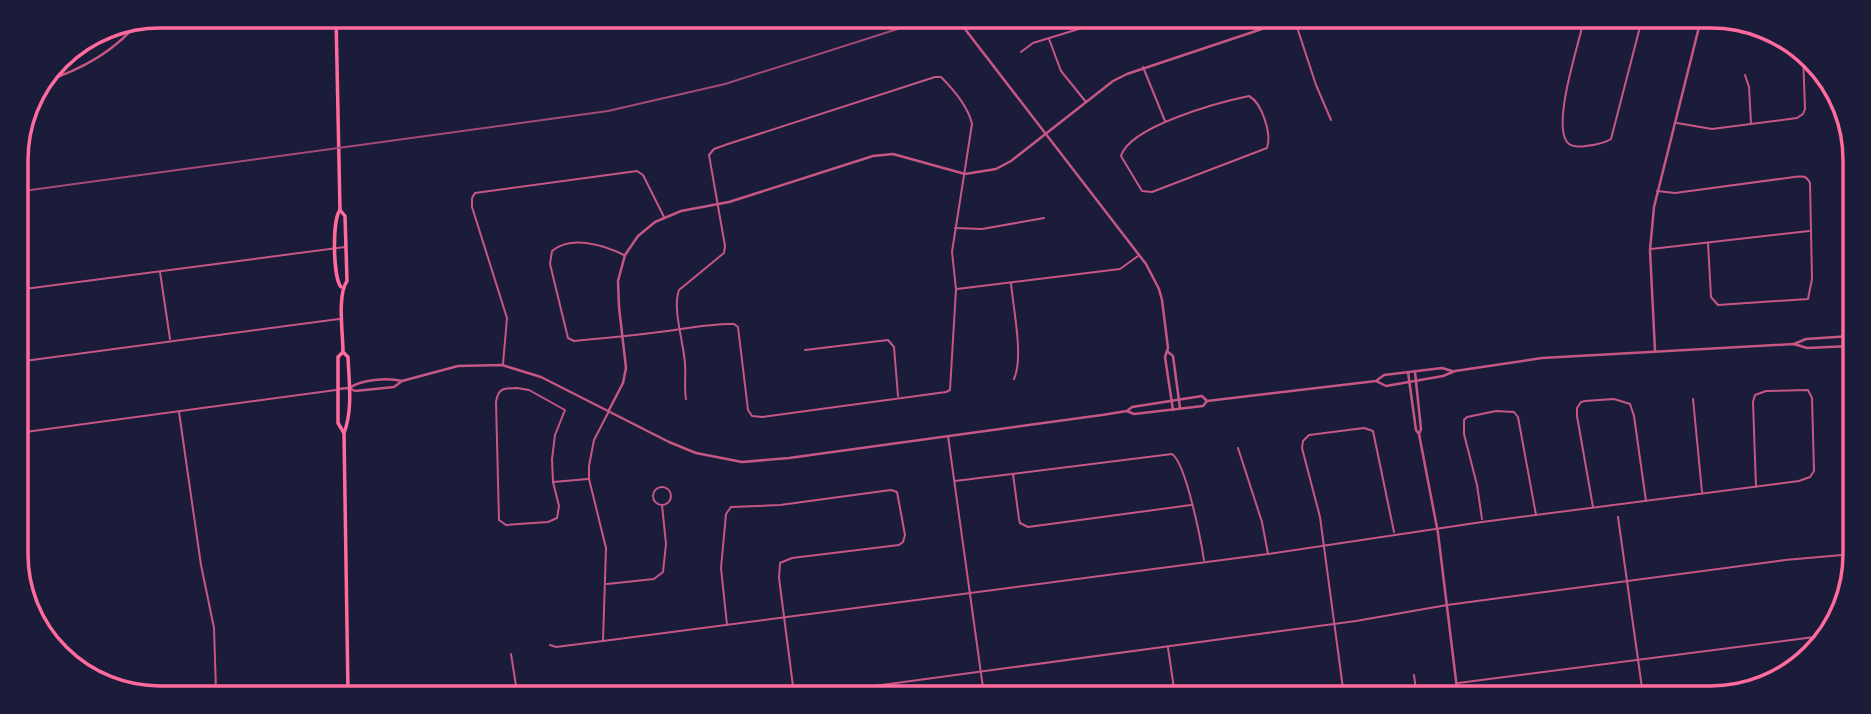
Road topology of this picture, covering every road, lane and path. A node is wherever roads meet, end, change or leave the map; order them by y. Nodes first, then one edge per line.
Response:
1 (336, 28) edge
2 (965, 28) edge
3 (1083, 28) edge
4 (1263, 28) edge
5 (1297, 28) edge
6 (1582, 28) edge
7 (1640, 28) edge
8 (1699, 28) edge
9 (1257, 30) joint
10 (130, 32) edge
11 (1049, 39) junction
12 (1021, 52) dead end
13 (1803, 66) edge
14 (1143, 67) junction
15 (1745, 75) dead end
16 (57, 77) edge
17 (1086, 102) junction
18 (1331, 120) dead end
19 (1165, 121) junction
20 (1676, 122) junction
21 (1751, 124) junction
22 (1046, 133) junction
23 (965, 174) junction
24 (1657, 191) junction
25 (717, 206) junction
26 (340, 210) junction
27 (664, 217) junction
28 (1044, 218) dead end
29 (955, 228) junction
30 (1810, 231) junction
31 (1708, 243) junction
32 (346, 246) junction
33 (335, 248) junction
34 (1650, 250) junction
35 (1140, 254) junction
36 (625, 255) junction
37 (160, 271) junction
38 (1011, 283) junction
39 (342, 288) junction
40 (28, 289) edge
41 (956, 289) junction
42 (342, 318) junction
43 (681, 330) junction
44 (623, 337) junction
45 (1843, 337) edge
46 (171, 340) junction
47 (1794, 344) junction
48 (1843, 346) edge
49 (805, 350) dead end
50 (1655, 351) junction
51 (343, 352) junction
52 (1168, 352) junction
53 (28, 360) edge
54 (502, 365) junction
55 (1455, 371) junction
56 (1408, 372) junction
57 (1415, 372) junction
58 (1014, 379) dead end
59 (402, 381) junction
60 (1376, 381) junction
61 (1415, 381) junction
62 (1409, 382) junction
63 (349, 388) junction
64 (338, 389) junction
65 (899, 398) junction
66 (686, 399) dead end
67 (1693, 399) dead end
68 (1180, 400) junction
69 (1172, 401) junction
70 (1208, 401) junction
71 (1180, 409) junction
72 (1173, 410) junction
73 (179, 411) junction
74 (609, 411) junction
75 (1127, 411) junction
76 (28, 432) edge
77 (344, 433) junction
78 (1419, 434) junction
79 (948, 436) junction
80 (1238, 448) dead end
81 (1013, 473) junction
82 (590, 479) junction
83 (954, 481) junction
84 (553, 482) junction
85 (1756, 487) junction
86 (1703, 495) junction
87 (1646, 502) junction
88 (662, 505) junction
89 (1192, 505) junction
90 (1593, 509) junction
91 (1536, 516) junction
92 (1618, 517) dead end
93 (1482, 522) junction
94 (1438, 528) junction
95 (1395, 534) junction
96 (1322, 545) junction
97 (1268, 554) junction
98 (1842, 555) dead end
99 (1204, 561) junction
100 (1627, 582) junction
101 (606, 585) junction
102 (970, 593) junction
103 (1447, 605) junction
104 (784, 617) junction
105 (1334, 624) junction
106 (727, 625) junction
107 (1813, 637) edge
108 (603, 641) junction
109 (550, 645) dead end
110 (1168, 646) junction
111 (512, 654) dead end
112 (1639, 660) junction
113 (981, 671) junction
114 (1414, 675) dead end
115 (1457, 683) junction
116 (216, 686) edge
117 (348, 686) edge
118 (516, 686) edge
119 (793, 686) edge
120 (873, 686) edge
121 (983, 686) edge
122 (1174, 686) edge
123 (1343, 686) edge
124 (1416, 686) edge
125 (1457, 686) edge
126 (1642, 686) edge

1 - 26 main road
2 - 22 street
3 - 11 street
4 - 9 street
5 - 18 street
6 - 7 street
8 - 20 street
9 - 14 street
10 - 16 street
11 - 12 street
11 - 17 street
13 - 21 street
14 - 17 street
14 - 19 street
15 - 21 street
17 - 22 street
19 - 19 street
20 - 21 street
20 - 24 street
22 - 23 street
22 - 35 street
23 - 25 street
23 - 25 street
23 - 29 street
24 - 30 street
24 - 34 street
25 - 27 street
25 - 43 street
26 - 32 main road
26 - 33 main road
27 - 36 street
27 - 54 street
28 - 29 street
29 - 41 street
30 - 31 street
30 - 31 street
31 - 34 street
32 - 33 street
32 - 39 main road
33 - 37 street
33 - 39 main road
34 - 50 street
35 - 38 street
35 - 52 street
36 - 44 street
36 - 44 street
37 - 40 street
37 - 46 street
38 - 41 street
38 - 58 street
39 - 42 main road
41 - 65 street
42 - 46 street
42 - 51 main road
43 - 44 street
43 - 65 street
43 - 66 street
44 - 74 street
45 - 47 street
46 - 53 street
47 - 48 street
47 - 50 street
49 - 65 street
50 - 55 street
51 - 63 main road
51 - 64 main road
52 - 68 street
52 - 69 street
54 - 59 street
54 - 74 street
55 - 57 street
55 - 61 street
56 - 57 street
56 - 60 street
56 - 62 street
57 - 61 street
59 - 63 street
59 - 63 street
60 - 62 street
60 - 70 street
61 - 62 street
61 - 78 street
62 - 78 street
63 - 64 street
63 - 77 main road
64 - 73 street
64 - 77 main road
67 - 86 street
68 - 69 street
68 - 70 street
68 - 71 street
69 - 72 street
69 - 75 street
70 - 71 street
71 - 72 street
72 - 75 street
73 - 76 street
73 - 116 street
74 - 79 street
74 - 82 street
75 - 79 street
77 - 117 main road
78 - 94 street
79 - 83 street
80 - 97 street
81 - 83 street
81 - 89 street
81 - 89 street
82 - 84 street
82 - 101 street
83 - 102 street
84 - 84 street
85 - 85 street
85 - 86 street
86 - 87 street
87 - 90 street
87 - 90 street
88 - 88 street
88 - 101 street
89 - 99 street
90 - 91 street
91 - 93 street
91 - 93 street
92 - 100 street
93 - 94 street
94 - 95 street
94 - 103 street
95 - 96 street
95 - 96 street
96 - 97 street
96 - 105 street
97 - 99 street
98 - 100 street
99 - 102 street
100 - 103 street
100 - 112 street
101 - 108 street
102 - 104 street
102 - 113 street
103 - 105 street
103 - 115 street
104 - 106 street
104 - 106 street
104 - 119 street
105 - 110 street
105 - 123 street
106 - 108 street
107 - 112 street
108 - 109 street
110 - 113 street
110 - 122 street
111 - 118 street
112 - 115 street
112 - 126 street
113 - 120 street
113 - 121 street
114 - 124 street
115 - 125 street

